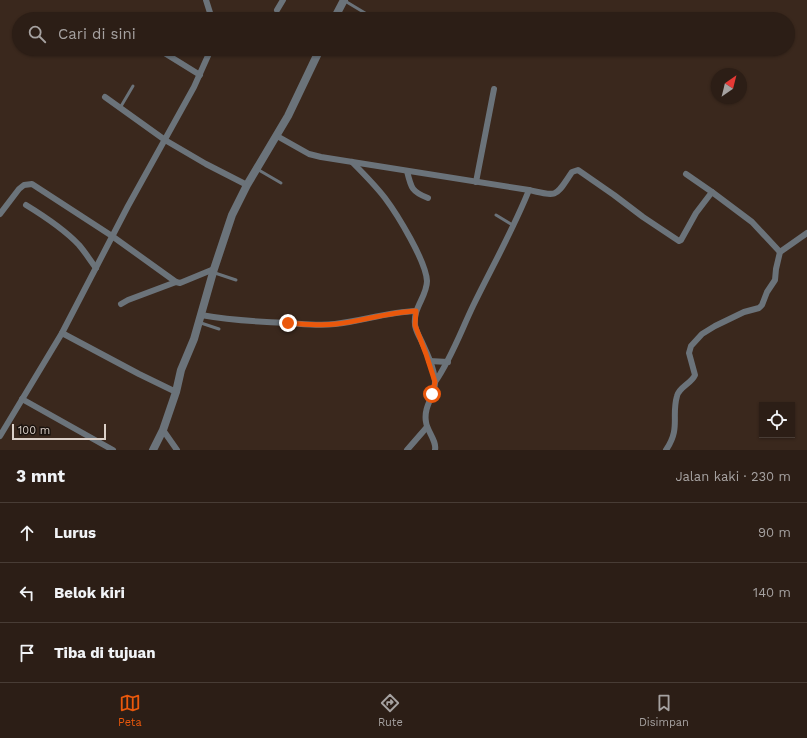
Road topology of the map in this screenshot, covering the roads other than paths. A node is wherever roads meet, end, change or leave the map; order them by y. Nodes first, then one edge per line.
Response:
1 (206, 0) edge
2 (283, 0) edge
3 (344, 0) edge
4 (277, 10) dead end
5 (210, 12) edge
6 (338, 12) edge
7 (364, 12) edge
8 (169, 56) edge
9 (208, 56) edge
10 (317, 56) edge
11 (200, 75) junction
12 (133, 86) dead end
13 (494, 89) dead end
14 (105, 98) dead end
15 (120, 108) junction
16 (277, 136) junction
17 (165, 140) junction
18 (352, 162) junction
19 (257, 169) junction
20 (407, 171) junction
21 (686, 174) dead end
22 (476, 182) junction
23 (281, 183) dead end
24 (247, 185) junction
25 (529, 190) junction
26 (712, 192) junction
27 (428, 198) dead end
28 (26, 205) dead end
29 (0, 214) edge
30 (496, 215) dead end
31 (514, 226) junction
32 (807, 233) edge
33 (112, 236) junction
34 (780, 252) junction
35 (96, 268) junction
36 (213, 271) junction
37 (236, 280) dead end
38 (176, 282) junction
39 (121, 304) dead end
40 (416, 311) junction
41 (200, 318) junction
42 (219, 329) dead end
43 (62, 333) junction
44 (429, 362) junction
45 (448, 362) junction
46 (435, 382) junction
47 (176, 392) junction
48 (22, 399) junction
49 (427, 427) junction
50 (162, 430) junction
51 (0, 436) edge
52 (113, 450) edge
53 (153, 450) edge
54 (177, 450) edge
55 (407, 450) edge
56 (435, 450) edge
57 (666, 450) edge

1 - 5 street
2 - 4 street
3 - 6 street
3 - 7 lane
8 - 11 street
9 - 11 street
10 - 16 street
11 - 17 street
12 - 15 lane
13 - 22 street
14 - 15 street
15 - 17 street
16 - 18 street
16 - 19 street
17 - 24 street
17 - 33 street
18 - 20 street
18 - 40 street
19 - 23 lane
19 - 24 street
20 - 22 street
20 - 27 street
21 - 26 street
22 - 25 street
24 - 36 street
25 - 26 street
25 - 31 street
26 - 34 street
28 - 35 street
29 - 33 street
30 - 31 lane
31 - 45 street
32 - 34 street
33 - 35 street
33 - 38 street
34 - 57 street
35 - 43 street
36 - 37 lane
36 - 38 street
36 - 41 street
38 - 39 street
40 - 41 street
40 - 44 street
41 - 42 lane
41 - 47 street
43 - 47 street
43 - 48 street
44 - 45 street
44 - 46 street
45 - 46 street
46 - 49 street
47 - 50 street
48 - 51 street
48 - 52 street
49 - 55 street
49 - 56 street
50 - 53 street
50 - 54 street

